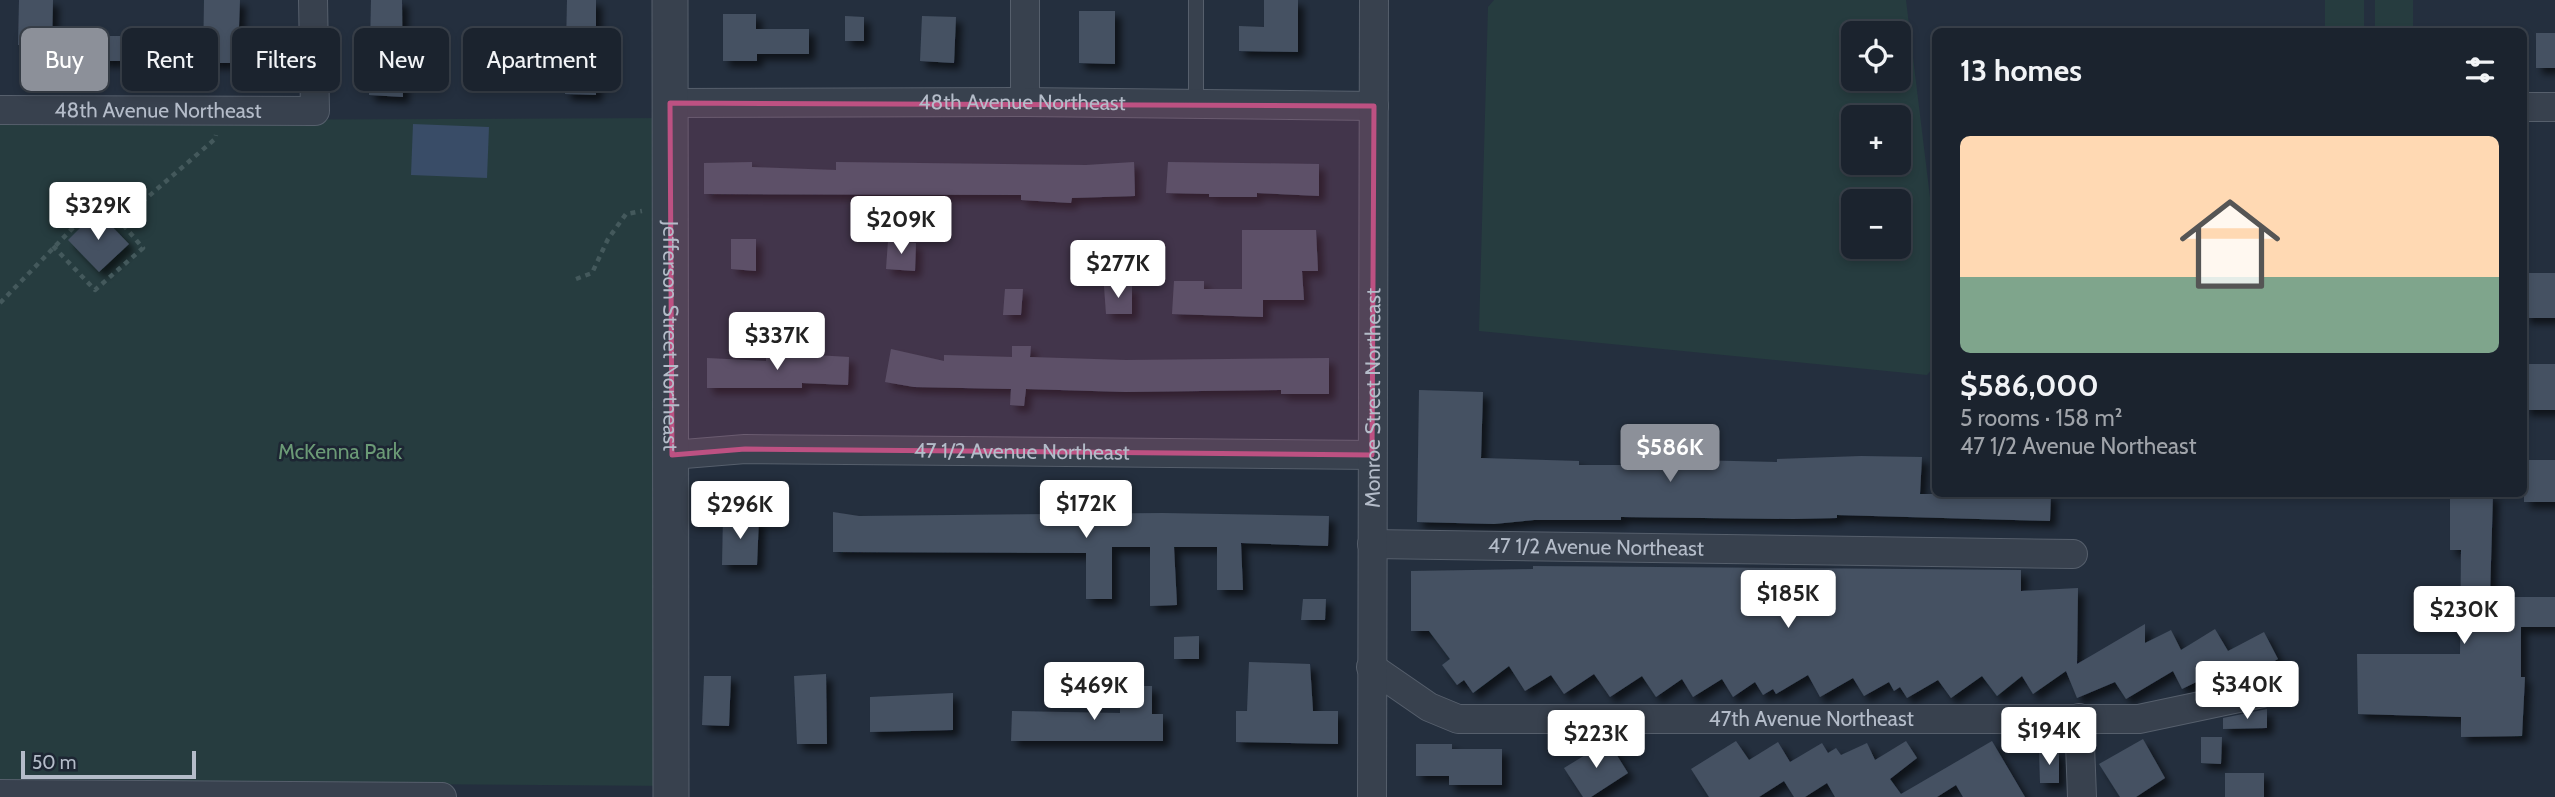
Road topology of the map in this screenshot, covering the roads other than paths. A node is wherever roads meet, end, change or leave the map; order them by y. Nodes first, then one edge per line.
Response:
1 (313, 0) edge
2 (670, 0) edge
3 (1025, 0) edge
4 (1196, 0) edge
5 (1374, 0) edge
6 (1025, 102) junction
7 (670, 103) junction
8 (1196, 104) junction
9 (1374, 106) junction
10 (2527, 107) edge
11 (2555, 107) edge
12 (0, 110) edge
13 (672, 455) junction
14 (1372, 455) junction
15 (1372, 544) junction
16 (2073, 554) dead end
17 (1371, 667) junction
18 (2262, 693) dead end
19 (2079, 718) junction
20 (0, 794) edge
21 (307, 796) edge
22 (442, 797) edge
23 (671, 797) edge
24 (1372, 797) edge
25 (2082, 797) edge

1 - 12 street, 48th Avenue Northeast
2 - 7 street, Jefferson Street Northeast
3 - 6 street
4 - 8 lane
5 - 9 street, Monroe Street Northeast
6 - 7 street, 48th Avenue Northeast
6 - 8 street, 48th Avenue Northeast
7 - 13 street, Jefferson Street Northeast
8 - 9 street, 48th Avenue Northeast
9 - 14 street, Monroe Street Northeast
10 - 11 street
13 - 14 street, 47 1/2 Avenue Northeast
13 - 23 street, Jefferson Street Northeast
14 - 15 street, Monroe Street Northeast
15 - 16 street, 47 1/2 Avenue Northeast
15 - 17 street, Monroe Street Northeast
17 - 19 street, 47th Avenue Northeast
17 - 24 street, Monroe Street Northeast
18 - 19 street, 47th Avenue Northeast
19 - 25 street
20 - 21 street
21 - 22 street

